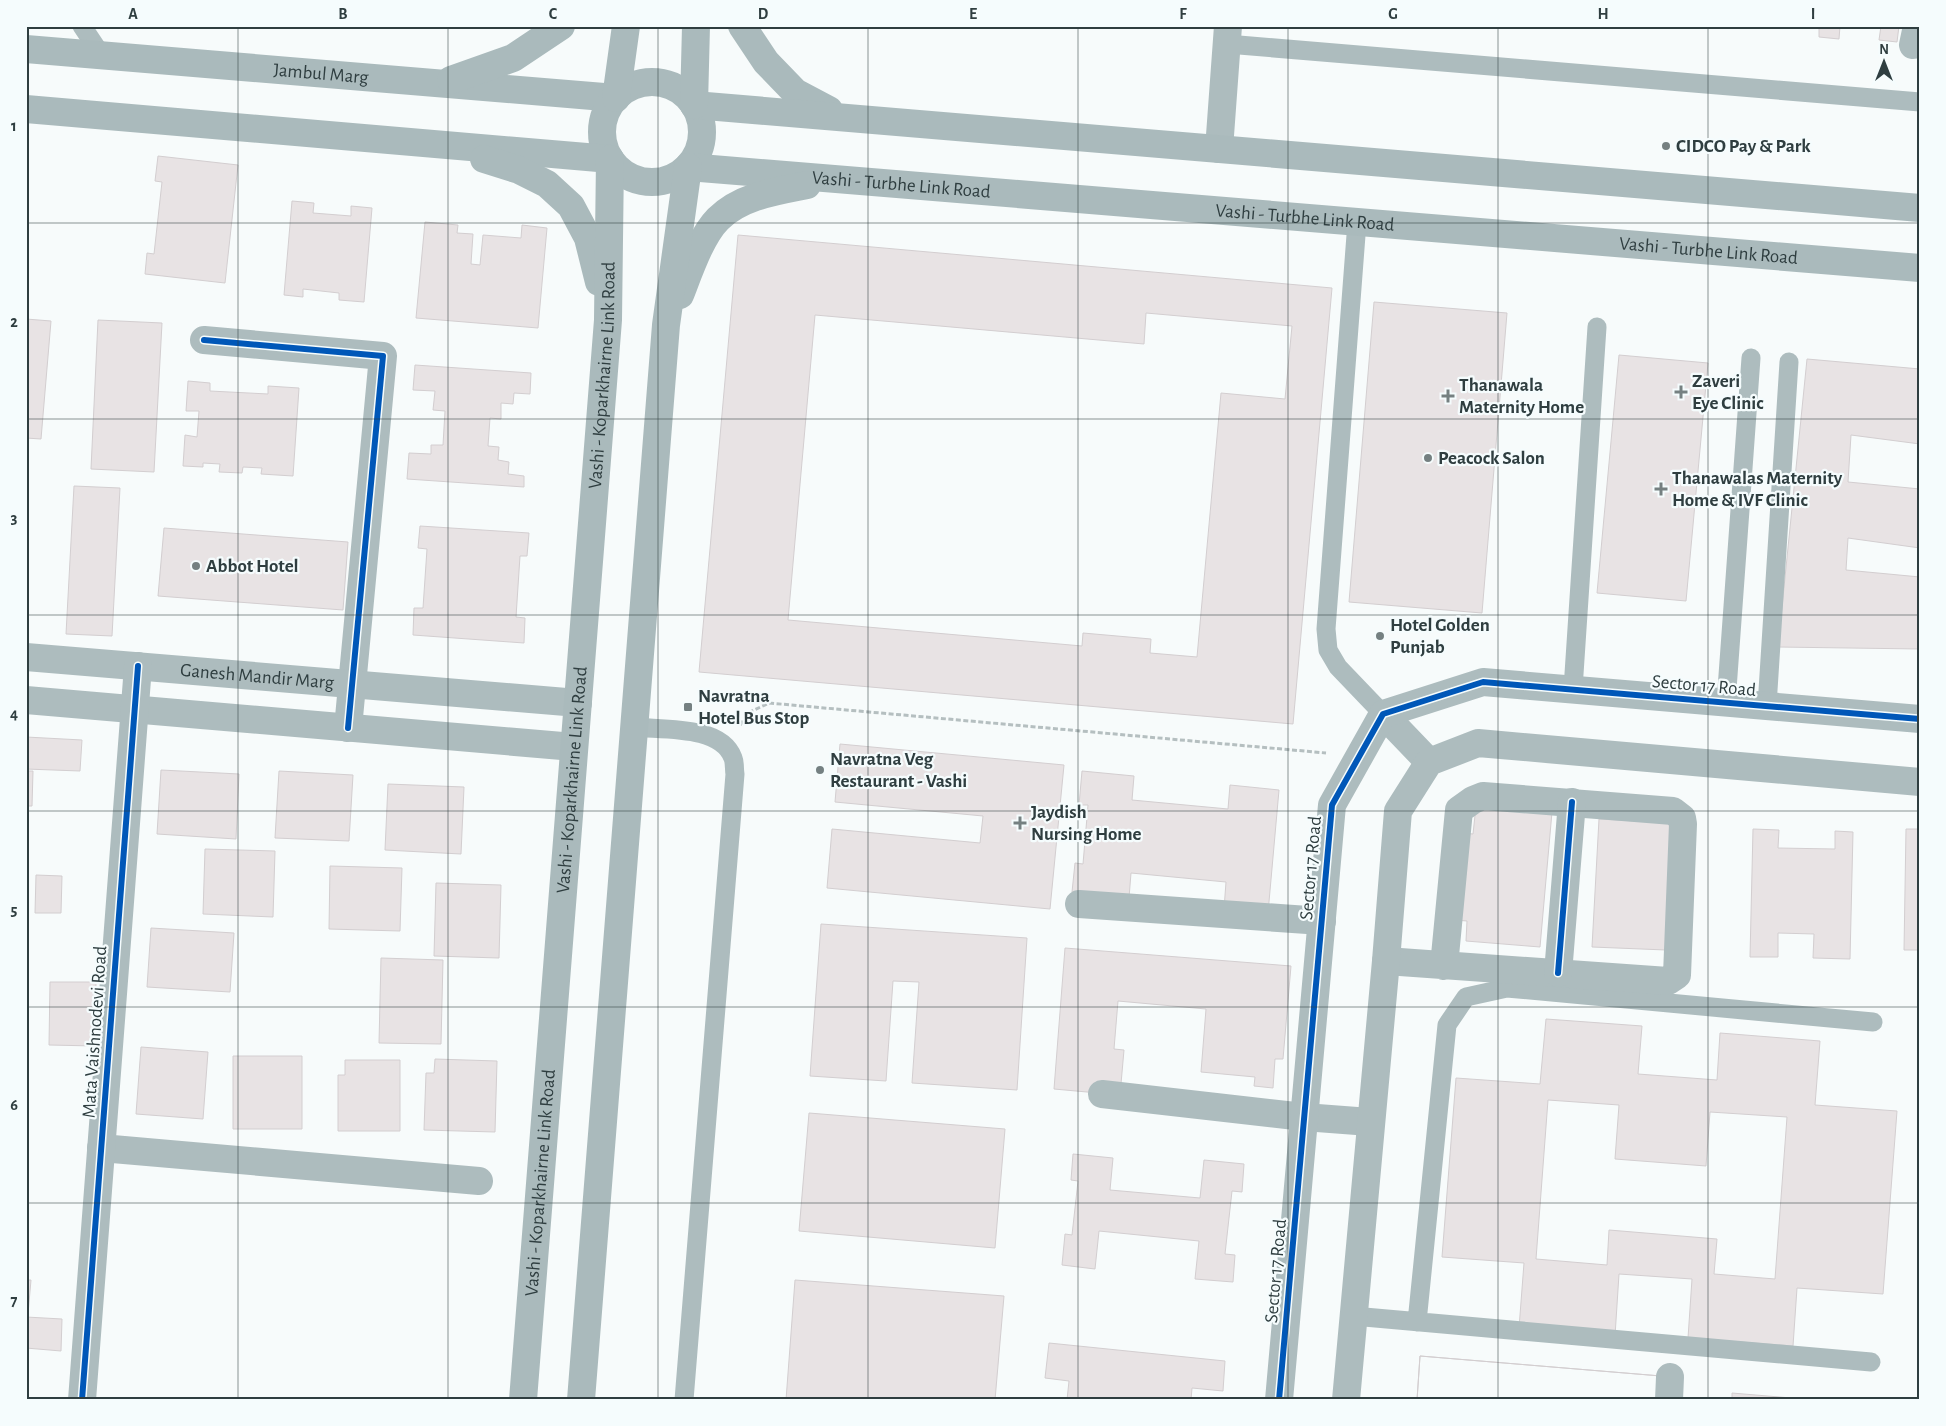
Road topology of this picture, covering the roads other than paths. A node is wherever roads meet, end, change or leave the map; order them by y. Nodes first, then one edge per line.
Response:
1 (82, 26) edge
2 (561, 26) edge
3 (626, 26) edge
4 (696, 26) edge
5 (742, 26) edge
6 (1228, 35) edge
7 (26, 49) edge
8 (102, 56) junction
9 (440, 83) junction
10 (616, 98) junction
11 (1920, 102) edge
12 (694, 105) junction
13 (26, 110) edge
14 (841, 116) junction
15 (435, 144) junction
16 (1219, 149) junction
17 (610, 159) junction
18 (688, 167) junction
19 (836, 179) junction
20 (1920, 208) edge
21 (1357, 222) junction
22 (1920, 268) edge
23 (608, 320) junction
24 (666, 325) junction
25 (1597, 327) dead end
26 (204, 340) dead end
27 (1751, 358) dead end
28 (1789, 362) dead end
29 (26, 657) edge
30 (138, 666) junction
31 (353, 684) junction
32 (1573, 689) junction
33 (26, 700) edge
34 (578, 703) junction
35 (1726, 703) junction
36 (1767, 706) junction
37 (134, 710) junction
38 (1383, 714) junction
39 (1920, 720) edge
40 (634, 727) junction
41 (348, 728) junction
42 (574, 747) junction
43 (1429, 762) junction
44 (1920, 782) edge
45 (1572, 802) junction
46 (1079, 904) dead end
47 (1322, 921) junction
48 (1386, 961) junction
49 (1444, 966) junction
50 (1558, 973) junction
51 (1873, 1022) dead end
52 (1102, 1094) dead end
53 (1304, 1117) junction
54 (1370, 1122) junction
55 (101, 1148) junction
56 (479, 1181) dead end
57 (1353, 1316) junction
58 (1417, 1322) junction
59 (1872, 1362) dead end
60 (82, 1400) edge
61 (522, 1400) edge
62 (581, 1400) edge
63 (684, 1400) edge
64 (1279, 1400) edge
65 (1346, 1400) edge

1 - 8 lane
2 - 9 main road
3 - 10 main road
4 - 12 main road
5 - 14 main road
6 - 11 lane
6 - 16 street
7 - 8 main road, Jambul Marg
8 - 9 main road, Jambul Marg
9 - 10 main road, Jambul Marg
10 - 12 main road
10 - 17 main road
12 - 14 main road
12 - 18 main road
13 - 15 main road
14 - 16 main road
15 - 17 main road
15 - 23 main road
16 - 20 main road
17 - 18 main road
17 - 23 main road, Vashi - Koparkhairne Link Road
18 - 19 main road, Vashi - Turbhe Link Road
18 - 24 main road
19 - 21 main road, Vashi - Turbhe Link Road
19 - 24 main road
21 - 22 main road, Vashi - Turbhe Link Road
21 - 38 lane
23 - 34 main road, Vashi - Koparkhairne Link Road
24 - 40 main road
25 - 32 lane
26 - 31 street
27 - 35 lane
28 - 36 lane
29 - 30 street, Ganesh Mandir Marg
30 - 31 street, Ganesh Mandir Marg
30 - 37 street, Mata Vaishnodevi Road
31 - 34 street, Ganesh Mandir Marg
31 - 41 street
32 - 35 street, Sector 17 Road
32 - 38 street, Sector 17 Road
33 - 37 street
34 - 42 main road, Vashi - Koparkhairne Link Road
35 - 36 street, Sector 17 Road
36 - 39 street, Sector 17 Road
37 - 41 street
37 - 55 street, Mata Vaishnodevi Road
38 - 43 street
38 - 47 street, Sector 17 Road
40 - 62 main road
40 - 63 lane
41 - 42 street
42 - 61 main road, Vashi - Koparkhairne Link Road
43 - 44 street
43 - 48 street
45 - 49 street
45 - 50 street
45 - 50 street
46 - 47 street
47 - 53 street, Sector 17 Road
48 - 49 street
48 - 54 street
49 - 50 street
51 - 58 lane
52 - 53 street
53 - 54 street
53 - 64 street, Sector 17 Road
54 - 57 street
55 - 56 street
55 - 60 street, Mata Vaishnodevi Road
57 - 58 lane
57 - 65 street
58 - 59 lane

